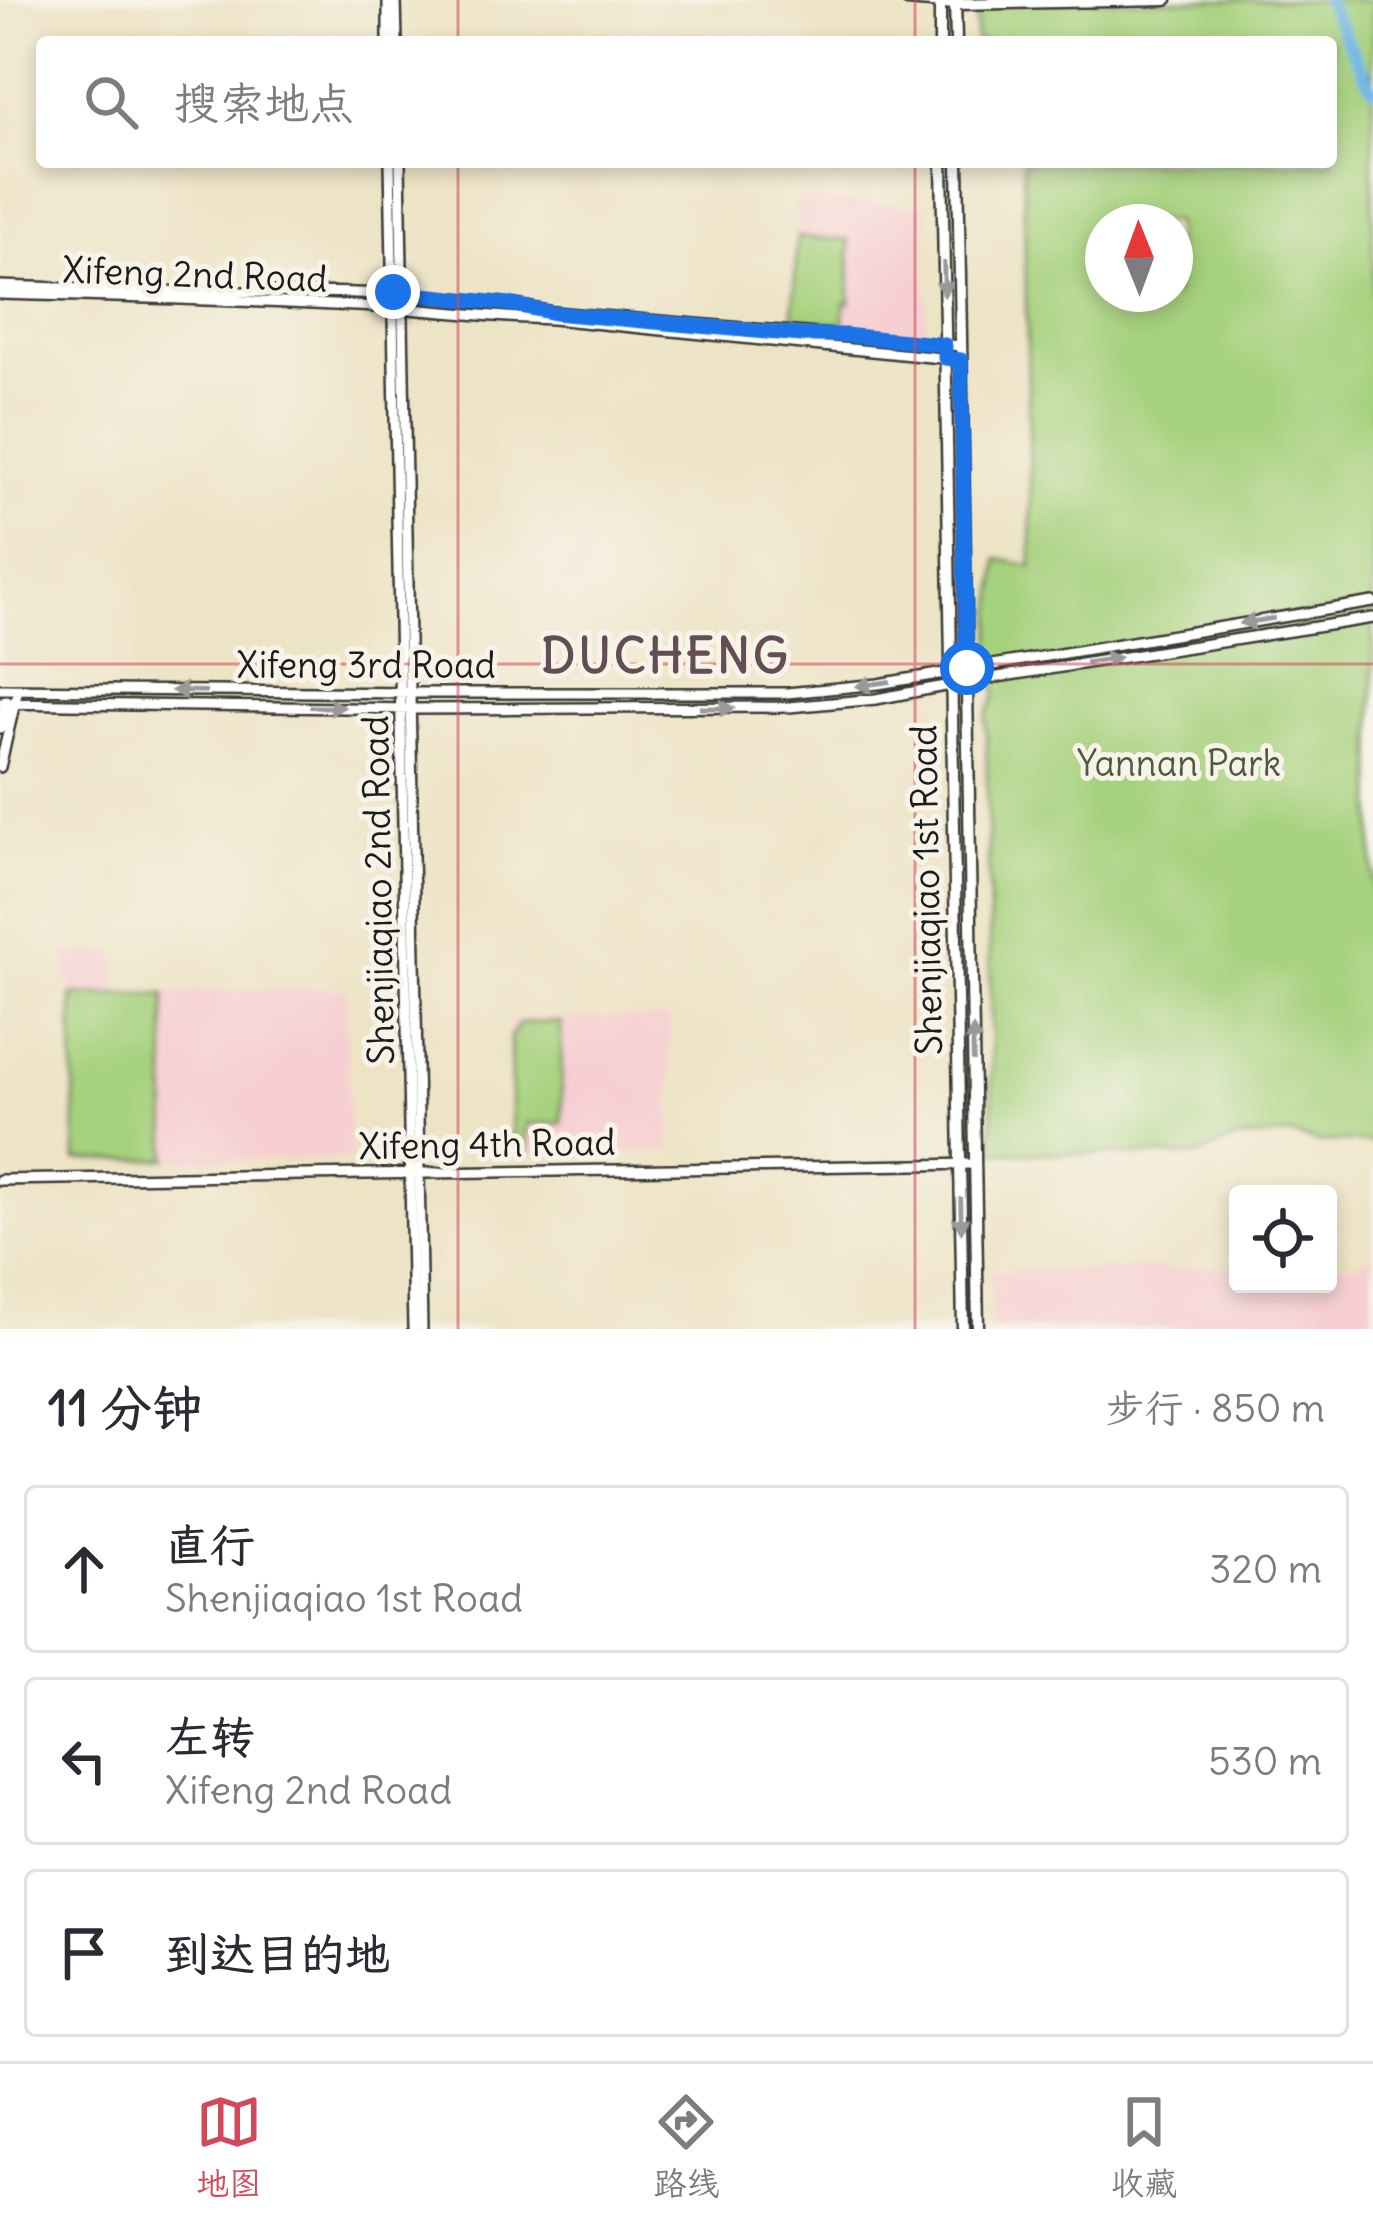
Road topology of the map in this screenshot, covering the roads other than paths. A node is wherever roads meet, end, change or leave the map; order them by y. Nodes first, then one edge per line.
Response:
1 (392, 0) edge
2 (907, 0) edge
3 (1166, 0) edge
4 (940, 2) edge
5 (955, 2) edge
6 (393, 36) edge
7 (940, 36) edge
8 (956, 36) edge
9 (390, 168) edge
10 (400, 168) edge
11 (942, 168) edge
12 (958, 168) edge
13 (0, 290) edge
14 (398, 293) junction
15 (398, 308) junction
16 (945, 352) junction
17 (961, 353) junction
18 (1373, 602) edge
19 (1373, 618) edge
20 (967, 668) junction
21 (956, 679) junction
22 (9, 689) edge
23 (406, 693) junction
24 (7, 703) edge
25 (406, 708) junction
26 (0, 728) edge
27 (0, 767) edge
28 (960, 1164) junction
29 (975, 1164) junction
30 (415, 1172) junction
31 (0, 1180) edge
32 (417, 1329) edge
33 (963, 1329) edge
34 (978, 1329) edge

1 - 6 street
2 - 4 main road
3 - 5 main road
4 - 5 main road
4 - 7 main road
5 - 8 main road
9 - 14 street, Shenjiaqiao 2nd Road
10 - 14 street, Shenjiaqiao 2nd Road
11 -> 16 main road, Shenjiaqiao 1st Road
12 - 17 main road, Shenjiaqiao 1st Road
13 - 14 street, Xifeng 2nd Road
13 - 15 street, Xifeng 2nd Road
14 - 15 street, Shenjiaqiao 2nd Road
14 - 16 street, Xifeng 2nd Road
15 - 16 street, Xifeng 2nd Road
15 - 23 street, Shenjiaqiao 2nd Road
16 - 17 street, Xifeng 2nd Road
16 - 21 main road, Shenjiaqiao 1st Road
17 - 20 main road, Shenjiaqiao 1st Road
18 -> 20 street
21 -> 19 street, Xifeng 3rd Road
20 - 21 main road, Shenjiaqiao 1st Road
21 -> 23 street, Xifeng 3rd Road
25 -> 21 street, Xifeng 3rd Road
21 - 28 main road, Shenjiaqiao 1st Road
29 -> 21 main road, Shenjiaqiao 1st Road
23 -> 22 street, Xifeng 3rd Road
22 - 24 street
23 - 25 street, Shenjiaqiao 2nd Road
24 -> 25 street, Xifeng 3rd Road
24 - 26 street
24 - 27 street
25 - 30 street, Shenjiaqiao 2nd Road
28 - 29 street, Xifeng 4th Road
28 - 30 street, Xifeng 4th Road
28 -> 33 main road, Shenjiaqiao 1st Road
29 - 34 main road, Shenjiaqiao 1st Road
30 - 31 street, Xifeng 4th Road
30 - 32 street, Shenjiaqiao 2nd Road

